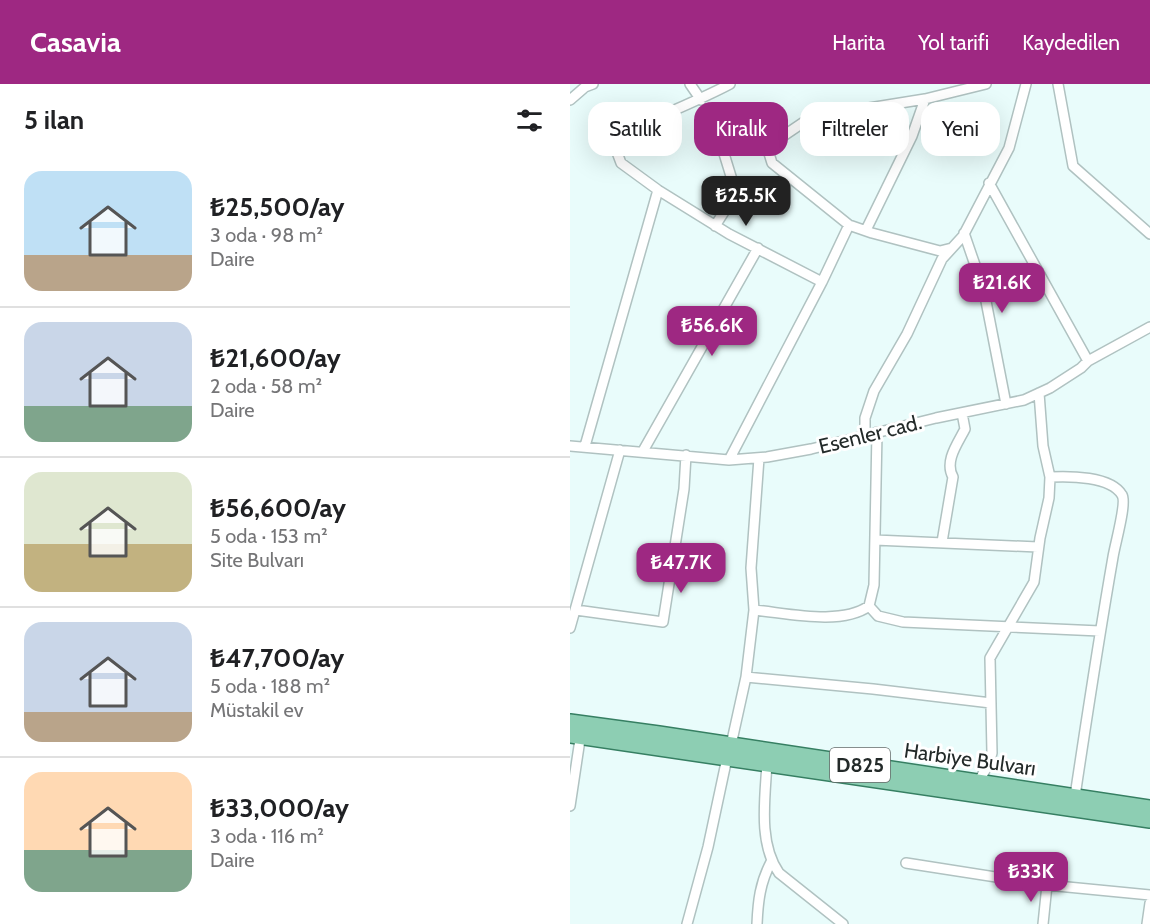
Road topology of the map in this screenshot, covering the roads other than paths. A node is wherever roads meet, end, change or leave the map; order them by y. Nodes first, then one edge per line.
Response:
1 (593, 84) edge
2 (690, 84) edge
3 (730, 84) edge
4 (986, 84) edge
5 (1026, 84) edge
6 (1058, 84) edge
7 (570, 99) edge
8 (925, 99) junction
9 (700, 100) junction
10 (725, 156) edge
11 (989, 183) junction
12 (658, 190) junction
13 (849, 225) junction
14 (715, 226) junction
15 (866, 230) junction
16 (964, 233) junction
17 (1150, 234) edge
18 (758, 248) junction
19 (952, 248) junction
20 (822, 282) junction
21 (1149, 331) edge
22 (1088, 361) junction
23 (1039, 393) junction
24 (1006, 404) junction
25 (962, 413) junction
26 (877, 432) junction
27 (865, 435) junction
28 (570, 446) edge
29 (585, 446) junction
30 (620, 450) junction
31 (643, 451) junction
32 (686, 455) junction
33 (759, 458) junction
34 (729, 460) junction
35 (1050, 477) junction
36 (875, 540) junction
37 (942, 542) junction
38 (1038, 547) junction
39 (869, 606) junction
40 (576, 610) junction
41 (754, 610) junction
42 (1008, 627) junction
43 (570, 628) edge
44 (1100, 631) junction
45 (746, 677) junction
46 (991, 703) junction
47 (576, 730) edge
48 (729, 751) junction
49 (767, 763) junction
50 (979, 781) junction
51 (1075, 796) junction
52 (570, 806) edge
53 (1150, 808) edge
54 (1150, 820) edge
55 (771, 862) junction
56 (906, 862) dead end
57 (1047, 885) junction
58 (1150, 895) edge
59 (1150, 903) edge
60 (687, 924) edge
61 (758, 924) edge
62 (843, 924) edge
63 (1043, 924) edge
64 (1147, 924) edge

1 - 7 street
2 - 9 street
3 - 9 street
4 - 8 street
5 - 11 street
6 - 17 street
8 - 13 street
8 - 15 street
9 - 12 street
10 - 14 street
11 - 16 street
11 - 22 street
12 - 14 street
12 - 29 street
13 - 15 street
13 - 20 street
14 - 18 street
15 - 19 street
16 - 19 street
16 - 24 street
18 - 20 street
18 - 31 street
19 - 27 street
20 - 34 street
21 - 22 street, Esenler cad.
22 - 23 street, Esenler cad.
23 - 24 street, Esenler cad.
23 - 35 street
24 - 25 street, Esenler cad.
25 - 26 street, Esenler cad.
25 - 37 street
26 - 27 street, Esenler cad.
26 - 36 street
27 - 33 street, Esenler cad.
28 - 29 street, Esenler cad.
29 - 30 street, Esenler cad.
30 - 31 street, Esenler cad.
30 - 40 street
31 - 32 street, Esenler cad.
32 - 34 street, Esenler cad.
32 - 40 street
33 - 34 street, Esenler cad.
33 - 41 street
35 - 38 street
35 - 44 street
36 - 37 street
36 - 39 street
37 - 38 street
38 - 42 street
39 - 41 street
39 - 42 street
40 - 43 street
41 - 45 street
42 - 44 street
42 - 46 street
44 - 51 street
45 - 46 street
45 - 48 street
46 - 50 street
47 - 48 main road, Harbiye Bulvarı / D825
47 - 52 street
48 - 49 main road, Harbiye Bulvarı / D825
48 - 50 main road, Harbiye Bulvarı / D825
48 - 60 street
49 - 54 main road, Harbiye Bulvarı / D825
49 - 55 street
50 - 51 main road, Harbiye Bulvarı / D825
51 - 53 main road, Harbiye Bulvarı / D825
55 - 61 street
55 - 62 street
56 - 57 street
57 - 58 street
57 - 63 street
59 - 64 street

